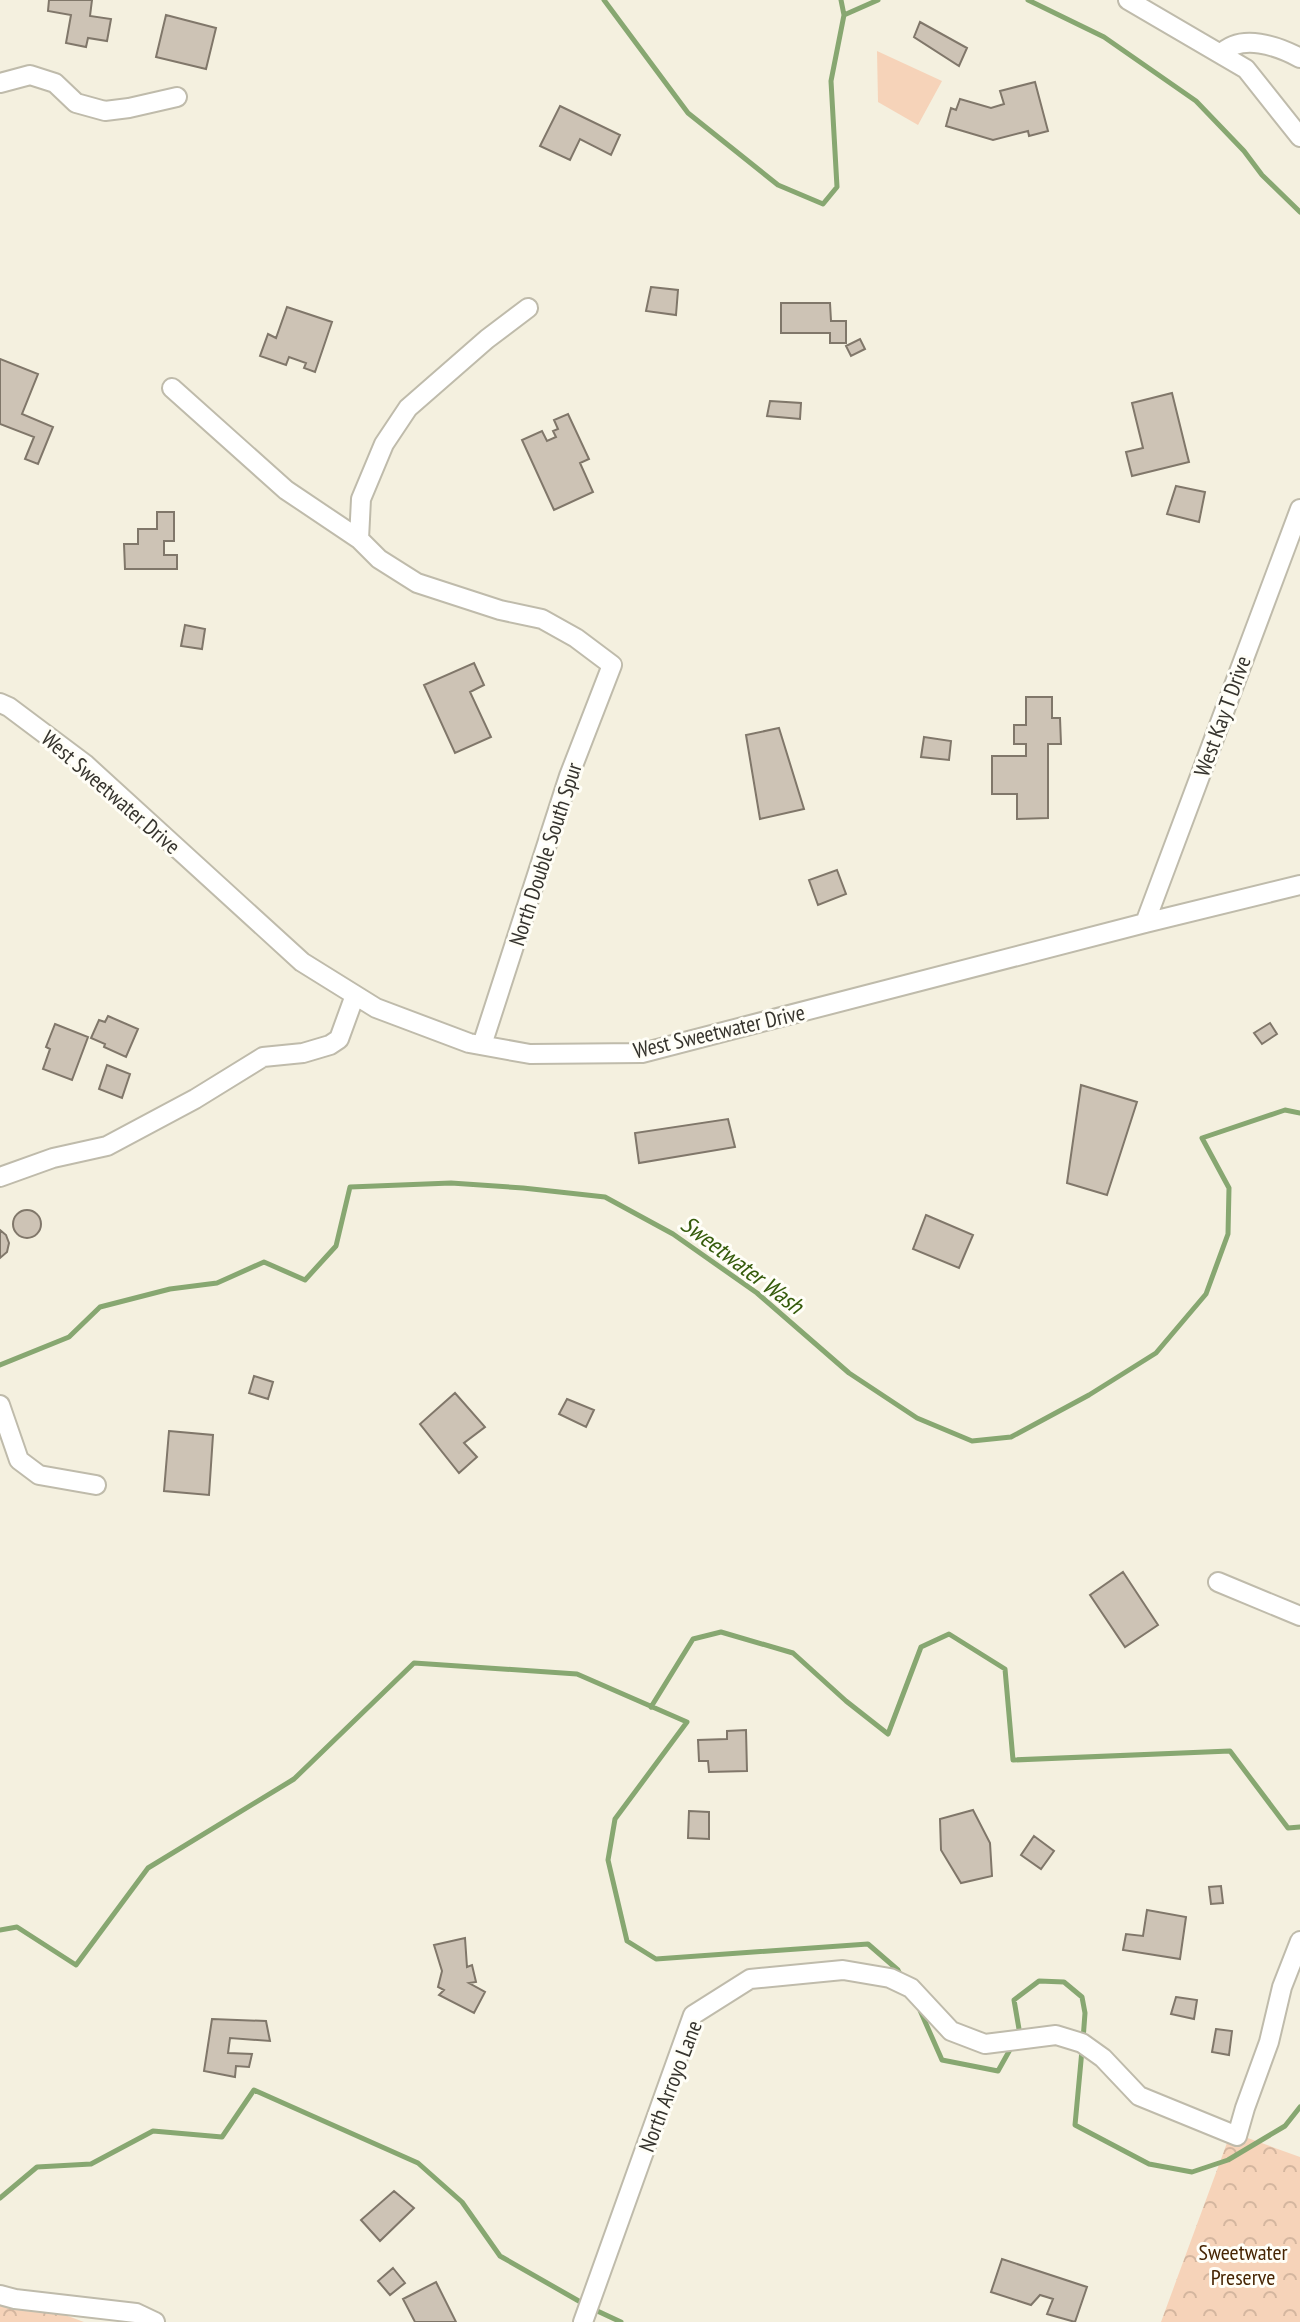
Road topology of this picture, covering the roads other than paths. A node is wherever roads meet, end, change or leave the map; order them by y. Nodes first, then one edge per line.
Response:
1 (1128, 0) edge
2 (1221, 54) junction
3 (1300, 58) edge
4 (0, 83) edge
5 (177, 97) dead end
6 (1300, 137) edge
7 (528, 308) dead end
8 (172, 388) dead end
9 (1300, 509) edge
10 (359, 539) junction
11 (0, 703) edge
12 (1300, 885) edge
13 (1145, 923) junction
14 (355, 995) junction
15 (482, 1045) junction
16 (0, 1177) edge
17 (0, 1405) edge
18 (96, 1485) dead end
19 (1218, 1582) dead end
20 (1300, 1616) edge
21 (1300, 1941) edge
22 (0, 2295) edge
23 (155, 2322) edge
24 (583, 2322) edge

1 - 2 street
2 - 3 street
2 - 6 street
4 - 5 street
7 - 10 street
8 - 10 street
9 - 13 street, West Kay T Drive
10 - 15 street, North Double South Spur
11 - 14 street, West Sweetwater Drive
12 - 13 street, West Sweetwater Drive
13 - 15 street, West Sweetwater Drive
14 - 15 street, West Sweetwater Drive
14 - 16 street
17 - 18 street
19 - 20 street
21 - 24 street, North Arroyo Lane
22 - 23 street

